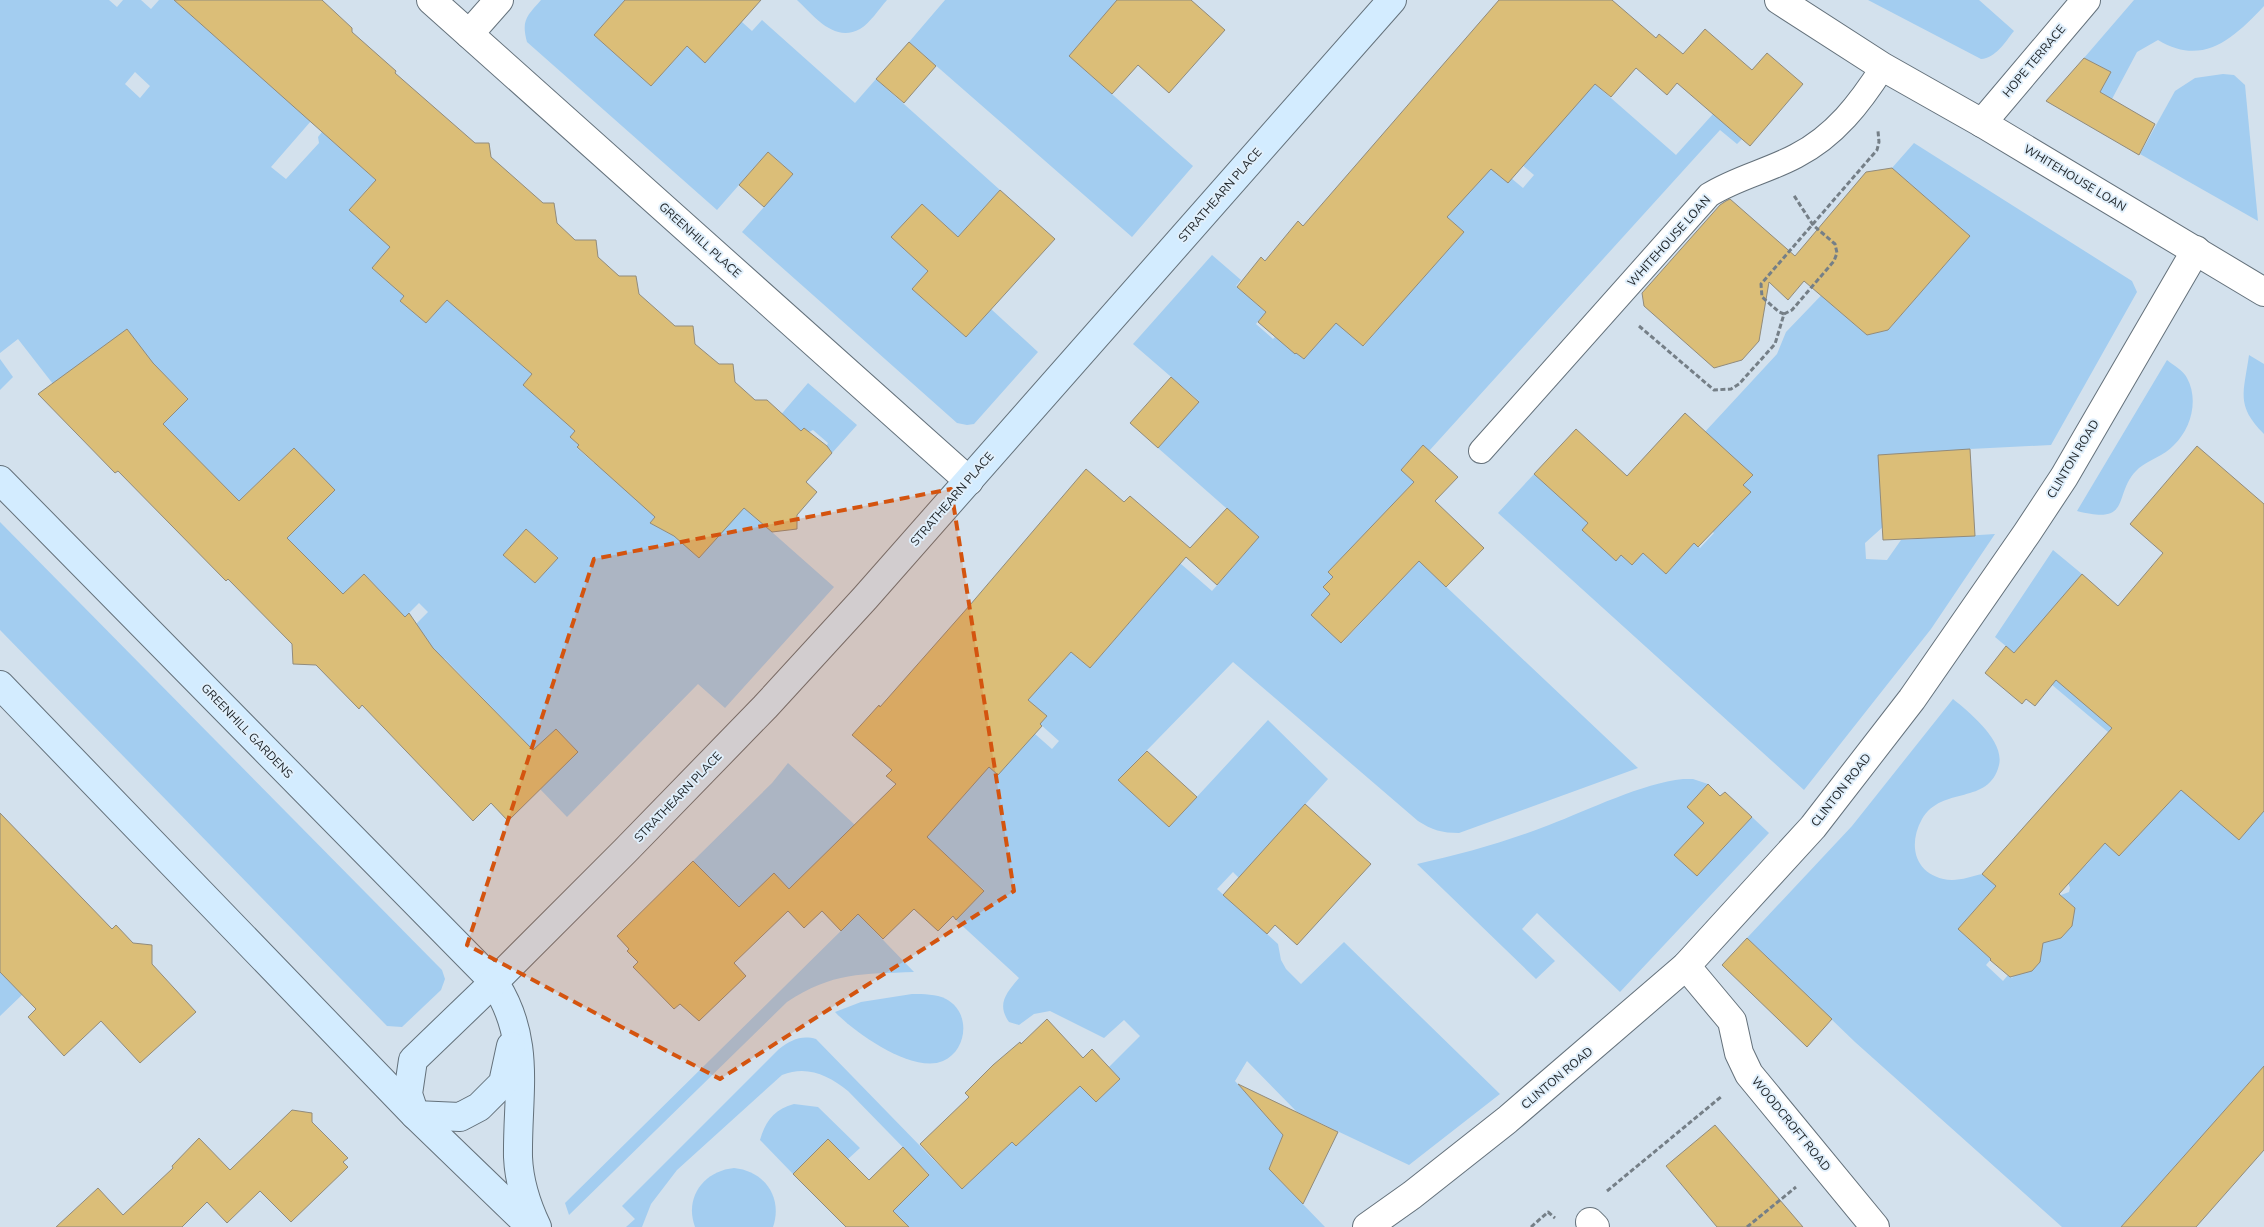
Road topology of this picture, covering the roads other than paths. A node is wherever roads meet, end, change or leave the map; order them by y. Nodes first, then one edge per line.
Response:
1 (431, 0) edge
2 (499, 0) edge
3 (1392, 0) edge
4 (1779, 0) edge
5 (2086, 0) edge
6 (469, 34) junction
7 (1883, 67) junction
8 (1982, 123) junction
9 (2196, 250) junction
10 (2264, 292) edge
11 (1481, 451) dead end
12 (0, 480) edge
13 (969, 481) junction
14 (0, 685) edge
15 (1686, 966) junction
16 (494, 982) junction
17 (511, 1013) junction
18 (415, 1116) junction
19 (530, 1227) edge
20 (537, 1227) edge
21 (1367, 1227) edge
22 (1875, 1227) edge

1 - 6 street, GREENHILL PLACE
2 - 6 street
3 - 13 street, STRATHEARN PLACE
4 - 7 street, WHITEHOUSE LOAN
5 - 8 street, HOPE TERRACE
6 - 13 street, GREENHILL PLACE
7 - 8 street, WHITEHOUSE LOAN
7 - 11 lane, WHITEHOUSE LOAN
8 - 9 street, WHITEHOUSE LOAN
9 - 10 street, WHITEHOUSE LOAN
9 - 15 street, CLINTON ROAD
12 - 16 street, GREENHILL GARDENS
13 - 16 street, STRATHEARN PLACE
14 - 18 street
15 - 21 street, CLINTON ROAD
15 - 22 street, WOODCROFT ROAD
16 - 17 street, GREENHILL GARDENS
16 - 18 street
17 - 18 street, GREENHILL GARDENS
17 - 20 street, GREENHILL GARDENS
18 - 19 street

